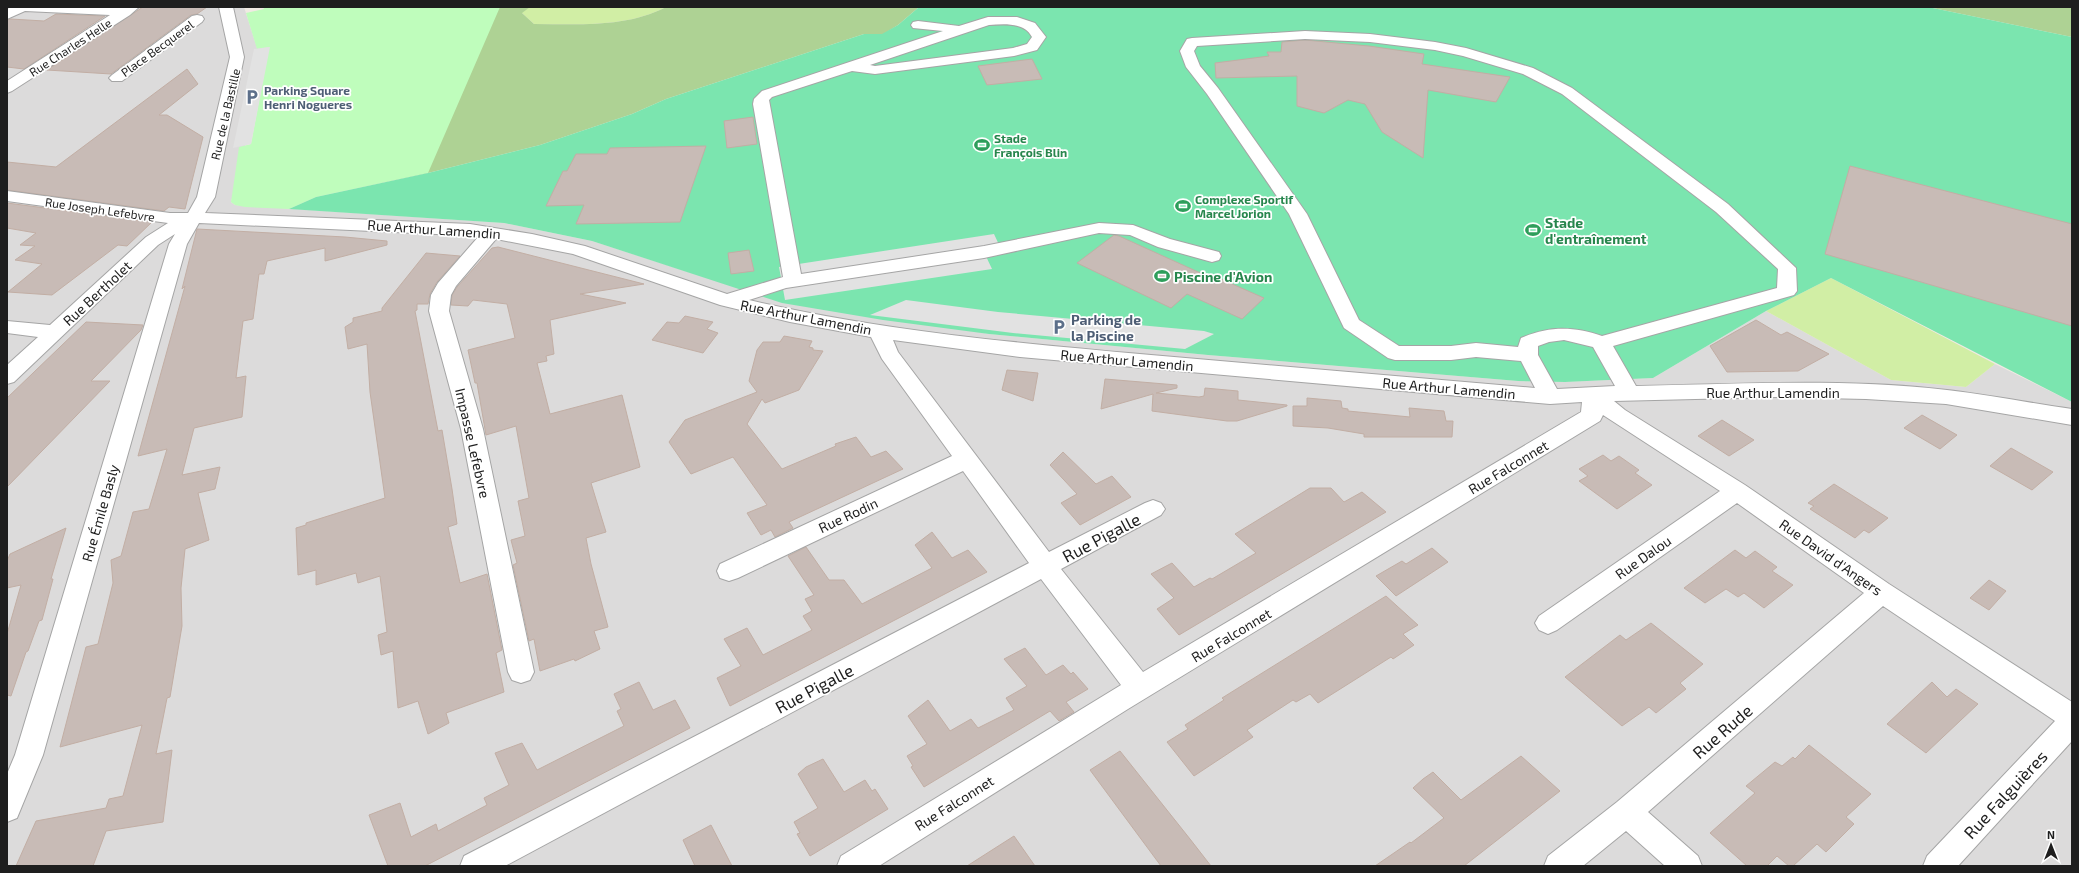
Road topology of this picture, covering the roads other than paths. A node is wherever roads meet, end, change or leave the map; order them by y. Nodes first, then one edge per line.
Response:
1 (21, 7) edge
2 (27, 7) edge
3 (226, 7) edge
4 (129, 9) edge
5 (1024, 12) dead end
6 (7, 15) edge
7 (197, 19) dead end
8 (1011, 21) junction
9 (918, 25) dead end
10 (962, 29) junction
11 (851, 66) junction
12 (117, 78) dead end
13 (7, 88) edge
14 (7, 196) edge
15 (194, 218) junction
16 (492, 232) junction
17 (1212, 256) dead end
18 (793, 281) junction
19 (727, 301) junction
20 (7, 327) edge
21 (56, 332) junction
22 (879, 332) junction
23 (1601, 343) junction
24 (1528, 355) junction
25 (7, 377) edge
26 (1629, 393) junction
27 (1593, 394) junction
28 (1550, 397) junction
29 (2072, 416) edge
30 (967, 459) junction
31 (1737, 491) junction
32 (1153, 509) dead end
33 (1046, 567) junction
34 (729, 570) dead end
35 (1880, 591) junction
36 (1548, 623) dead end
37 (521, 672) dead end
38 (1140, 688) junction
39 (2072, 717) edge
40 (2072, 722) edge
41 (7, 808) edge
42 (1627, 812) junction
43 (474, 866) edge
44 (852, 866) edge
45 (1559, 866) edge
46 (1687, 866) edge
47 (1938, 866) edge

1 - 6 street
2 - 4 street
3 - 15 street, Rue de la Bastille
4 - 13 street, Rue Charles Helle
5 - 8 street
7 - 12 street, Place Becquerel
8 - 10 street
8 - 11 street
9 - 10 street
10 - 11 street
11 - 18 street
14 - 15 street, Rue Joseph Lefebvre
15 - 16 street, Rue Arthur Lamendin
15 - 21 street, Rue Bertholet
15 - 41 street, Rue Émile Basly
16 - 19 street, Rue Arthur Lamendin
16 - 37 street, Impasse Lefebvre
17 - 18 street
18 - 19 street
19 - 22 street, Rue Arthur Lamendin
20 - 21 street
21 - 25 street, Rue Bertholet
22 - 28 street, Rue Arthur Lamendin
22 - 30 street
23 - 24 street
23 - 24 street
23 - 26 street
24 - 28 street
26 - 27 street, Rue Arthur Lamendin
26 - 29 street, Rue Arthur Lamendin
27 - 28 street, Rue Arthur Lamendin
27 - 31 street, Rue David d'Angers
27 - 38 street, Rue Falconnet
30 - 33 street
30 - 34 street, Rue Rodin
31 - 35 street, Rue David d'Angers
31 - 36 street, Rue Dalou
32 - 33 street, Rue Pigalle
33 - 38 street
33 - 43 street, Rue Pigalle
35 - 39 street, Rue David d'Angers
35 - 42 street, Rue Rude
38 - 44 street, Rue Falconnet
40 - 47 street, Rue Falguières
42 - 45 street, Rue Rude
42 - 46 street

